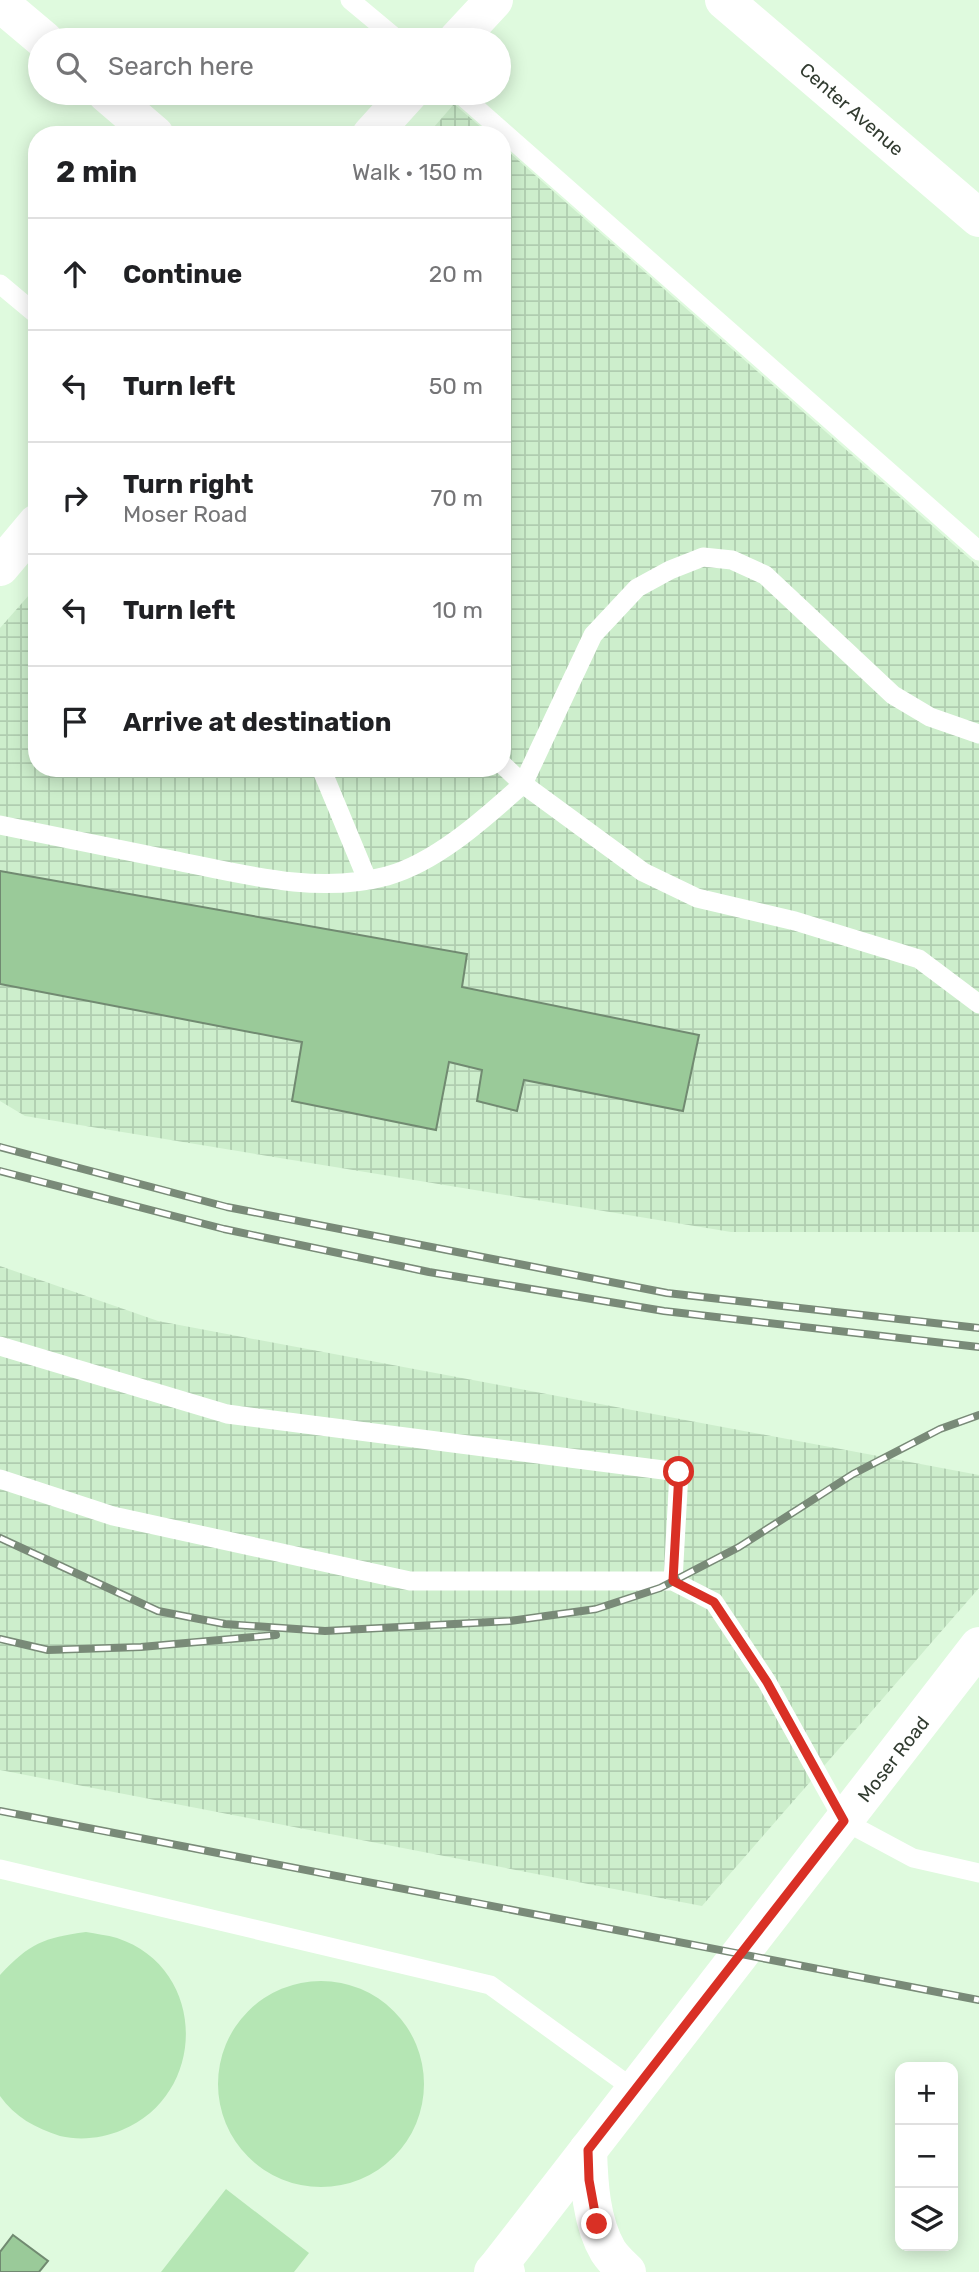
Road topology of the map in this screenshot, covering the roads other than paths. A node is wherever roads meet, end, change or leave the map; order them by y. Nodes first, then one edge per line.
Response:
1 (350, 0) edge
2 (494, 0) edge
3 (724, 0) edge
4 (0, 3) edge
5 (30, 28) edge
6 (384, 28) edge
7 (468, 28) edge
8 (120, 105) edge
9 (398, 105) edge
10 (473, 105) edge
11 (144, 126) edge
12 (379, 126) edge
13 (496, 126) edge
14 (511, 139) edge
15 (979, 218) edge
16 (0, 284) edge
17 (28, 307) edge
18 (28, 534) edge
19 (979, 551) edge
20 (0, 567) edge
21 (979, 734) edge
22 (511, 773) edge
23 (325, 777) edge
24 (523, 785) junction
25 (0, 825) edge
26 (367, 879) junction
27 (979, 1004) edge
28 (0, 1346) edge
29 (0, 1479) edge
30 (673, 1581) junction
31 (979, 1646) edge
32 (844, 1821) junction
33 (0, 1869) edge
34 (979, 1872) edge
35 (635, 2090) junction
36 (588, 2150) junction
37 (498, 2271) edge
38 (627, 2272) edge

1 - 6 lane
2 - 7 street
3 - 15 street, Center Avenue
4 - 5 street
8 - 11 street
9 - 12 street
10 - 13 lane
14 - 19 lane
16 - 17 lane
18 - 20 street
21 - 24 lane
22 - 24 lane
23 - 26 lane
24 - 26 lane
24 - 27 lane
25 - 26 lane
28 - 30 lane
29 - 30 lane
30 - 32 lane
31 - 32 street, Moser Road
32 - 34 lane
32 - 35 street, Moser Road
33 - 35 lane
35 - 36 street, Moser Road
36 - 37 street, Moser Road
36 - 38 street

